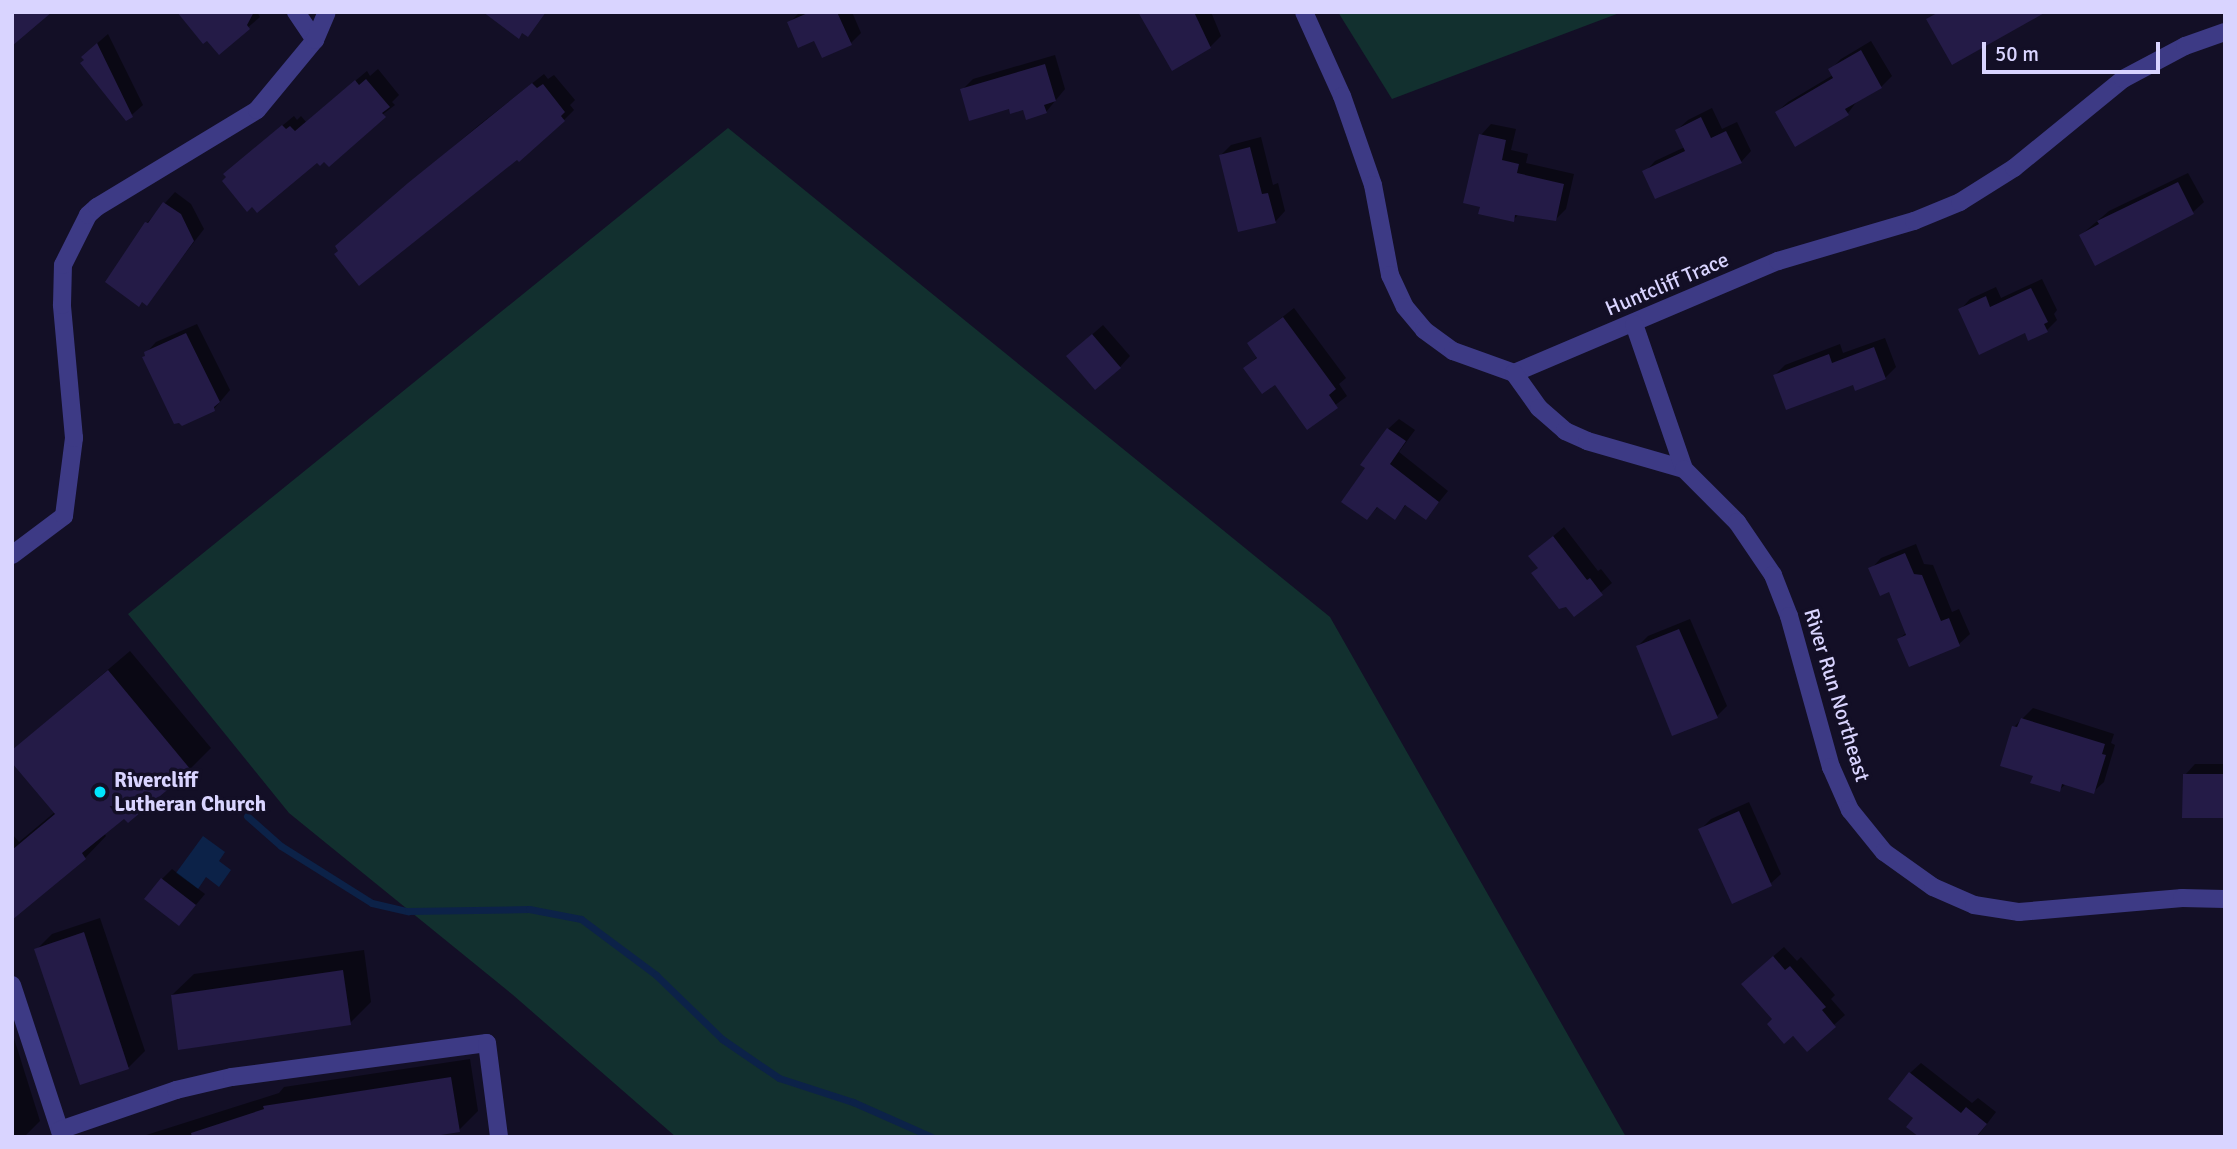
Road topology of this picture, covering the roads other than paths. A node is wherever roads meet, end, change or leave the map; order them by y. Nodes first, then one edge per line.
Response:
1 (296, 12) edge
2 (327, 12) edge
3 (1304, 12) edge
4 (2225, 32) edge
5 (315, 40) junction
6 (1634, 324) junction
7 (1514, 373) junction
8 (1684, 470) junction
9 (12, 555) edge
10 (2225, 899) edge
11 (12, 985) edge
12 (61, 1133) edge
13 (499, 1137) edge

1 - 5 street
2 - 5 street
3 - 7 street
4 - 6 street, Huntcliff Trace
5 - 9 street
6 - 7 street, Huntcliff Trace
6 - 8 street, River Run Northeast
7 - 8 street, River Run Northeast
8 - 10 street, River Run Northeast
11 - 12 street
12 - 13 street

